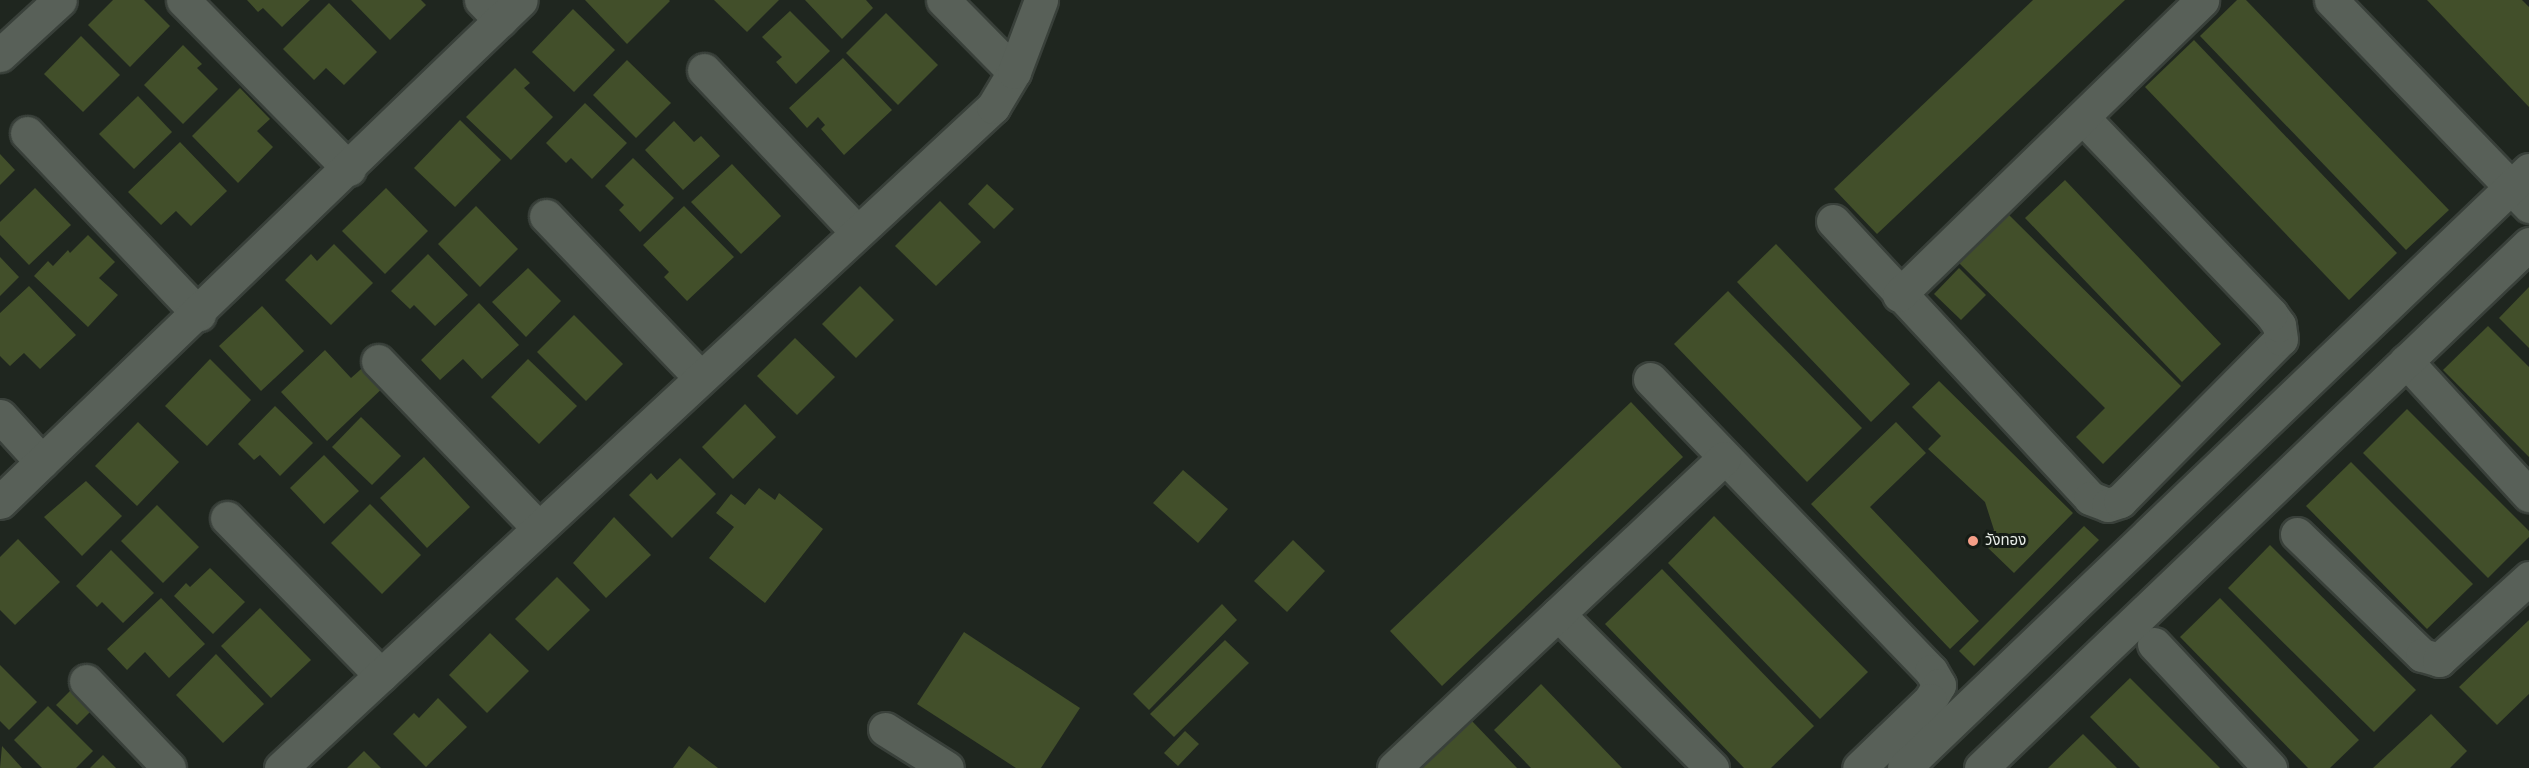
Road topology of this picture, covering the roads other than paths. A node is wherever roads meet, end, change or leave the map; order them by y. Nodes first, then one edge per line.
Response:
1 (60, 0) edge
2 (183, 0) edge
3 (943, 0) edge
4 (1041, 0) edge
5 (2202, 0) edge
6 (2331, 0) edge
7 (501, 7) edge
8 (0, 55) edge
9 (704, 70) dead end
10 (1014, 72) junction
11 (2083, 118) junction
12 (27, 133) dead end
13 (349, 168) junction
14 (2523, 188) edge
15 (546, 216) dead end
16 (1833, 221) dead end
17 (855, 231) junction
18 (2529, 244) edge
19 (1899, 295) junction
20 (199, 314) junction
21 (378, 361) dead end
22 (2406, 361) junction
23 (699, 376) junction
24 (1650, 379) dead end
25 (0, 416) edge
26 (1724, 458) junction
27 (42, 462) junction
28 (2529, 495) edge
29 (0, 501) edge
30 (227, 518) dead end
31 (538, 528) junction
32 (2297, 534) dead end
33 (2529, 578) edge
34 (1558, 614) junction
35 (2154, 644) dead end
36 (381, 675) junction
37 (86, 681) dead end
38 (885, 729) dead end
39 (1987, 766) edge
40 (169, 768) edge
41 (281, 768) edge
42 (947, 768) edge
43 (1394, 768) edge
44 (1712, 768) edge
45 (1859, 768) edge
46 (1904, 768) edge
47 (2270, 768) edge

1 - 8 street
2 - 13 street
3 - 10 street
4 - 10 street
5 - 11 street
6 - 14 street
7 - 13 street
9 - 17 street
10 - 17 street
11 - 19 street
11 - 19 street
12 - 20 street
13 - 20 street
14 - 46 street
15 - 23 street
16 - 19 street
17 - 23 street
18 - 22 street
20 - 27 street
21 - 31 street
22 - 28 street
22 - 39 street
23 - 31 street
24 - 26 street
25 - 27 street
26 - 34 street
26 - 45 street
27 - 29 street
30 - 36 street
31 - 36 street
32 - 33 street
34 - 43 street
34 - 44 street
35 - 47 street
36 - 41 street
37 - 40 street
38 - 42 street

